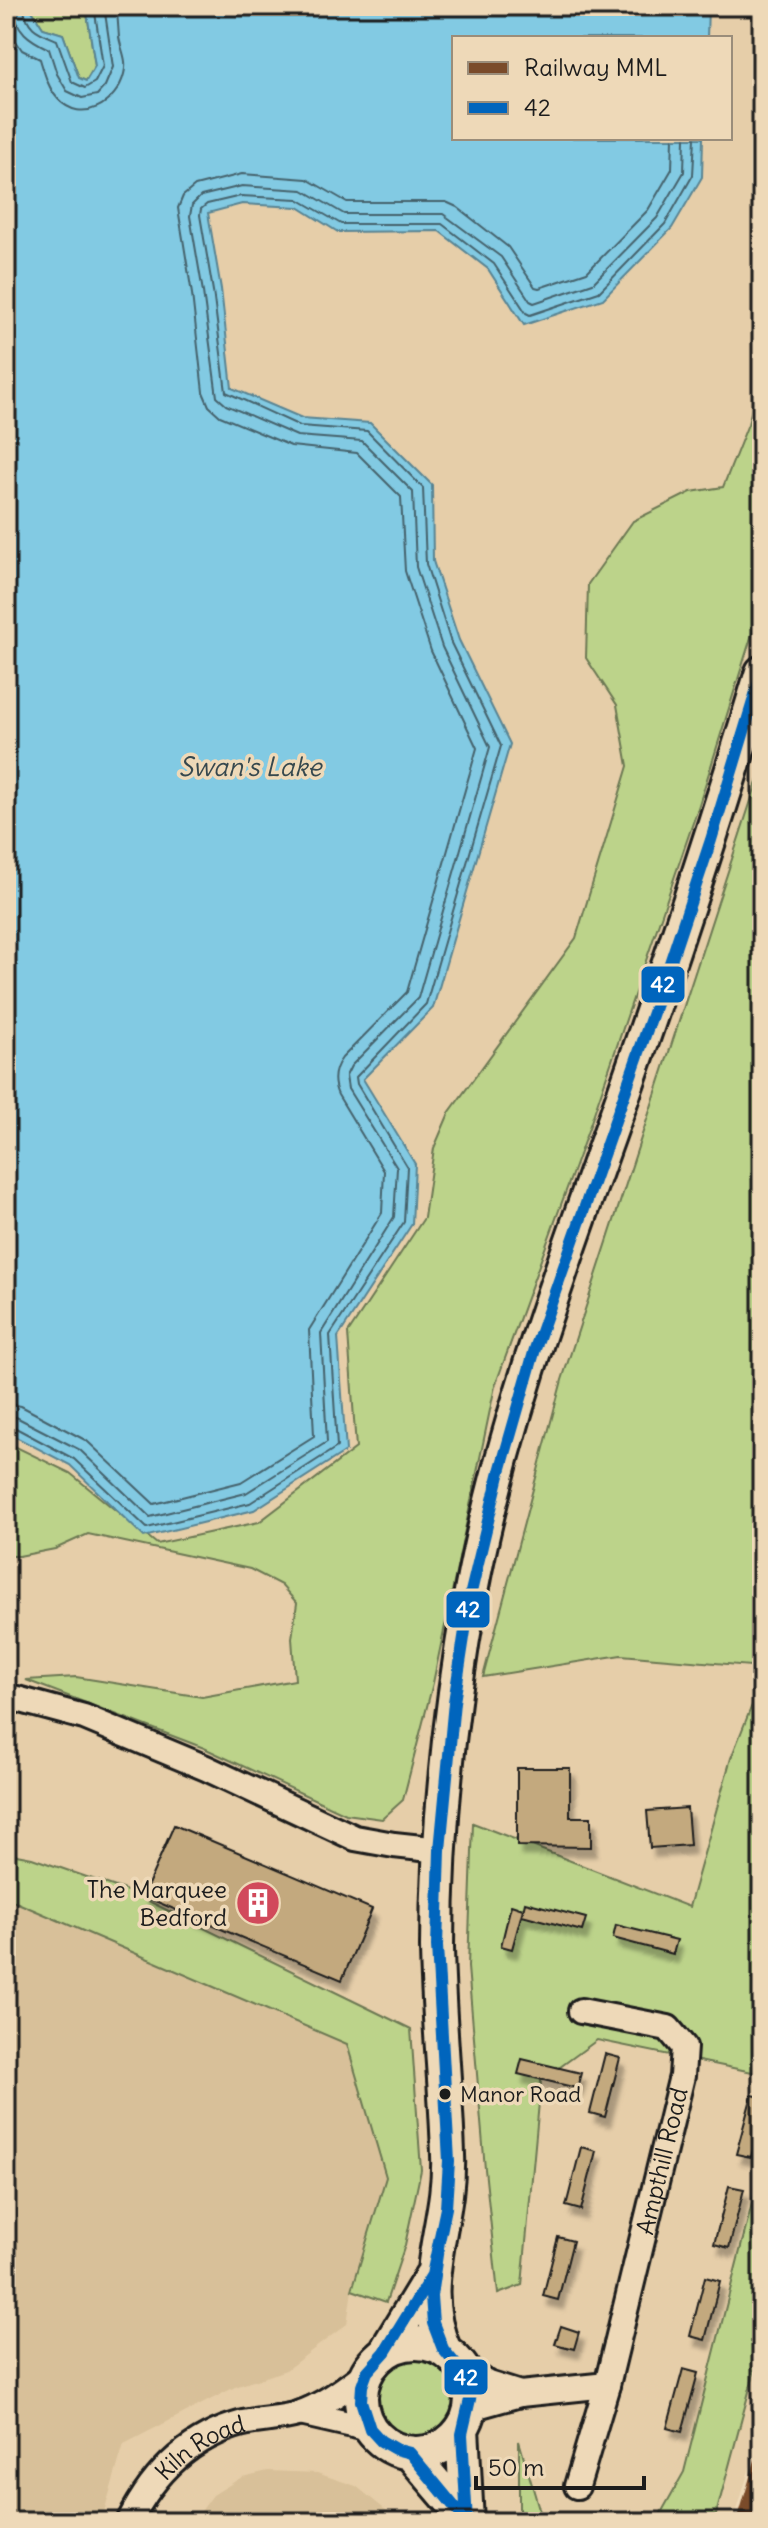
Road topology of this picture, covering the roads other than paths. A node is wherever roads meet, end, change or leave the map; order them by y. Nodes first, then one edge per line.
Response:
1 (762, 672) edge
2 (6, 1696) edge
3 (440, 1850) junction
4 (581, 2011) dead end
5 (432, 2275) junction
6 (454, 2361) junction
7 (376, 2362) junction
8 (607, 2385) junction
9 (520, 2394) junction
10 (300, 2413) junction
11 (466, 2418) junction
12 (370, 2429) junction
13 (410, 2453) junction
14 (577, 2486) dead end
15 (467, 2521) edge
16 (129, 2522) edge

1 - 3 main road
2 - 3 street
3 - 5 main road
4 - 8 street, Ampthill Road
5 - 6 main road
5 - 7 main road
6 - 7 main road
6 - 9 street
6 - 11 main road
7 - 10 street, Kiln Road
7 - 12 main road
8 - 9 street
8 - 14 street, Ampthill Road
9 - 11 street
10 - 12 street, Kiln Road
10 - 16 street, Kiln Road
11 - 13 main road
11 - 15 main road
12 - 13 main road
13 - 15 main road

